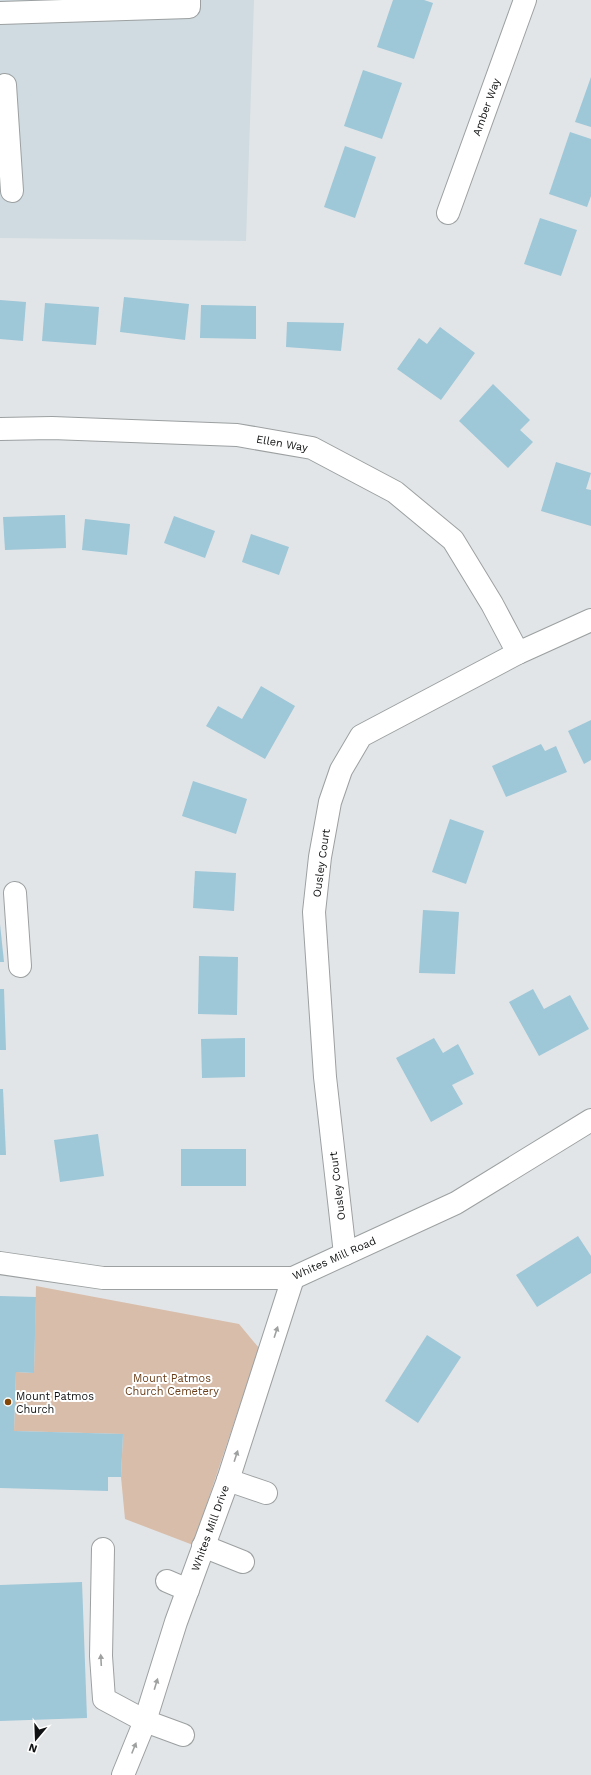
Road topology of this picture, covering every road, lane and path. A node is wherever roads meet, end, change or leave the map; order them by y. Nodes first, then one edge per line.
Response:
1 (190, 0) edge
2 (524, 0) edge
3 (0, 14) edge
4 (6, 85) dead end
5 (12, 191) dead end
6 (448, 213) dead end
7 (0, 429) edge
8 (591, 620) edge
9 (518, 653) junction
10 (15, 893) dead end
11 (20, 966) dead end
12 (591, 1120) edge
13 (345, 1254) junction
14 (0, 1263) edge
15 (293, 1278) junction
16 (228, 1480) junction
17 (266, 1493) dead end
18 (204, 1546) junction
19 (103, 1549) dead end
20 (243, 1562) dead end
21 (167, 1581) dead end
22 (188, 1590) junction
23 (145, 1721) junction
24 (183, 1735) dead end
25 (123, 1775) edge

1 - 3 street
2 - 6 street, Amber Way
4 - 5 street
7 - 9 street, Ellen Way
8 - 9 street, Ousley Court
9 - 13 street, Ousley Court
10 - 11 street
12 - 13 street, Whites Mill Road
13 - 15 street, Whites Mill Road
14 - 15 street, Whites Mill Road
16 -> 15 street, Whites Mill Drive
16 - 17 street
16 - 18 street, Whites Mill Drive
18 - 20 street
18 - 22 street, Whites Mill Drive
23 -> 19 street
21 - 22 street
23 -> 22 street, Whites Mill Drive
23 - 24 street
25 -> 23 street, Whites Mill Drive

